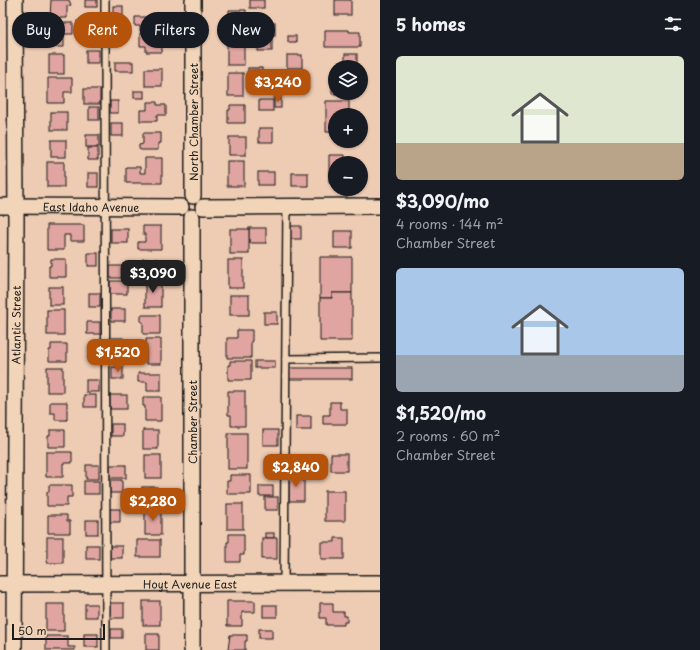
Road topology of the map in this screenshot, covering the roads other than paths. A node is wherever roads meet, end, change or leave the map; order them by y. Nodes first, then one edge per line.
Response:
1 (14, 0) edge
2 (105, 0) edge
3 (193, 0) edge
4 (192, 196) junction
5 (0, 206) edge
6 (16, 206) junction
7 (106, 206) junction
8 (287, 206) junction
9 (380, 206) edge
10 (181, 207) junction
11 (203, 207) junction
12 (192, 217) junction
13 (380, 358) edge
14 (286, 359) junction
15 (106, 583) junction
16 (192, 583) junction
17 (284, 583) junction
18 (380, 583) edge
19 (7, 584) edge
20 (14, 650) edge
21 (106, 650) edge
22 (192, 650) edge

1 - 6 street, Atlantic Street
2 - 7 lane
3 - 4 street, North Chamber Street
4 - 10 street
4 - 11 street
5 - 6 street, East Idaho Avenue
6 - 7 street, East Idaho Avenue
6 - 19 street, Atlantic Street
7 - 10 street, East Idaho Avenue
7 - 15 lane
8 - 9 street
8 - 11 street
8 - 14 lane
10 - 12 street
11 - 12 street
12 - 16 street, Chamber Street
13 - 14 lane
14 - 17 lane
15 - 16 street, Hoyt Avenue East
15 - 19 street, Hoyt Avenue East
15 - 21 lane
16 - 17 street, Hoyt Avenue East
16 - 22 street, Chamber Street
17 - 18 street, Hoyt Avenue East
19 - 20 street, Atlantic Street

